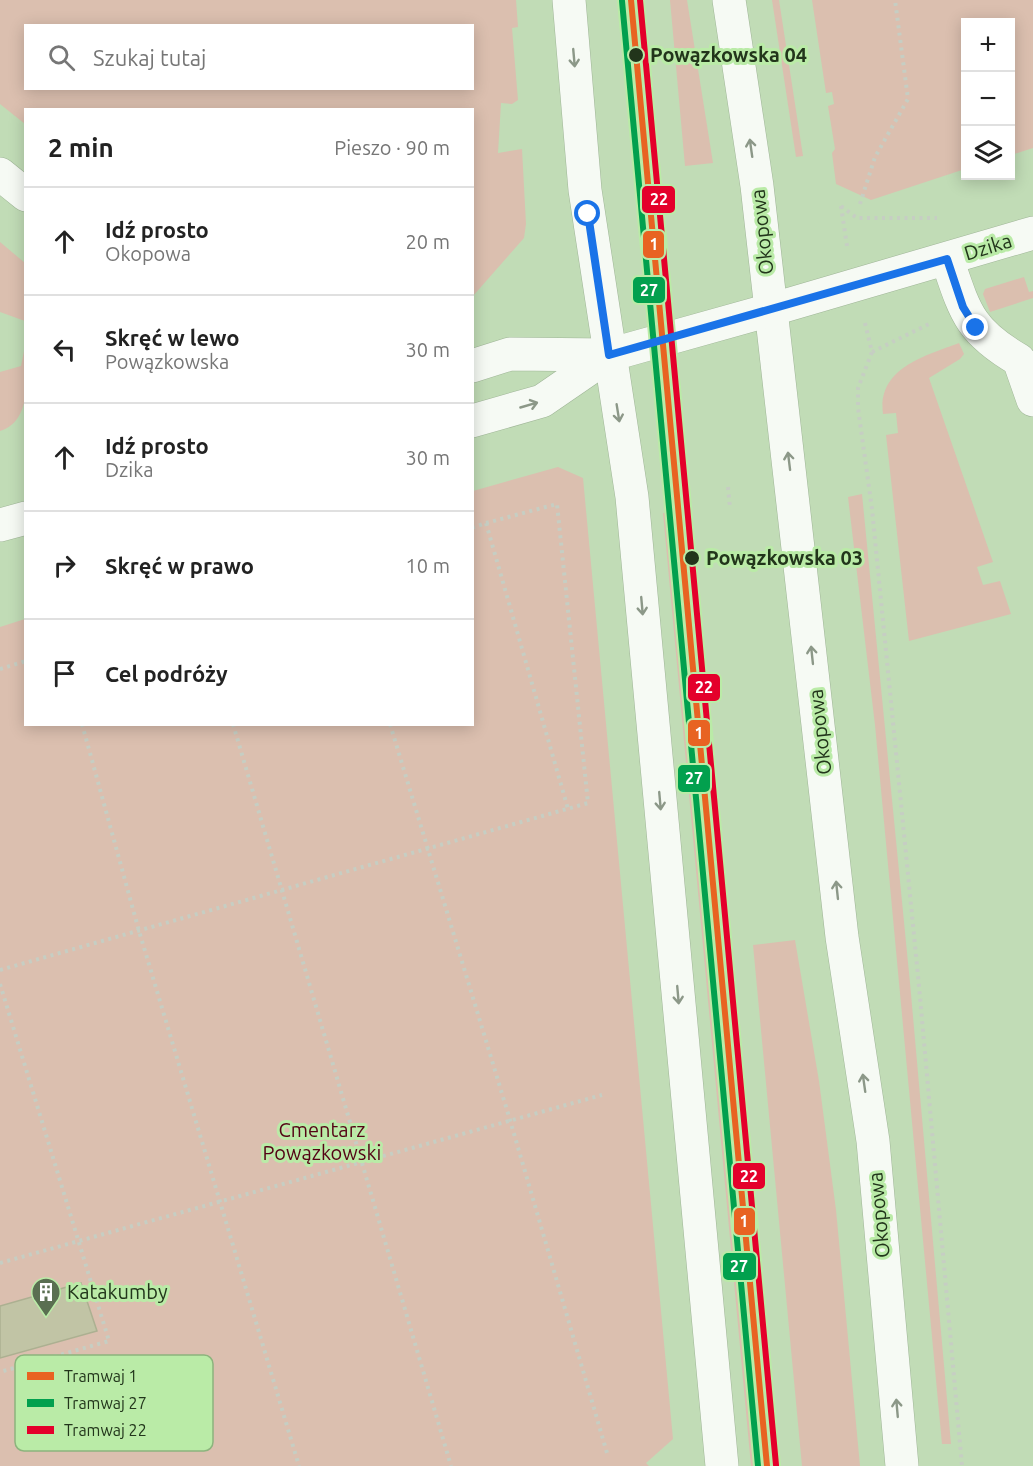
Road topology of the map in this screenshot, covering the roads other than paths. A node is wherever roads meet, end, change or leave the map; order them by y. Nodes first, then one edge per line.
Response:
1 (569, 0) edge
2 (729, 0) edge
3 (0, 174) edge
4 (24, 193) edge
5 (1033, 233) edge
6 (947, 259) junction
7 (770, 310) junction
8 (609, 355) junction
9 (1026, 358) edge
10 (474, 365) edge
11 (1033, 400) edge
12 (474, 420) edge
13 (24, 519) edge
14 (0, 525) edge
15 (722, 1466) edge
16 (902, 1466) edge

1 -> 8 main road
7 -> 2 main road, Okopowa
3 - 4 main road
5 - 6 main road, Dzika
6 - 7 main road, Dzika
6 - 9 main road
7 - 8 main road, Dzika
16 -> 7 main road, Okopowa
8 - 10 main road
12 -> 8 main road
8 -> 15 main road
9 - 11 main road
13 - 14 main road

